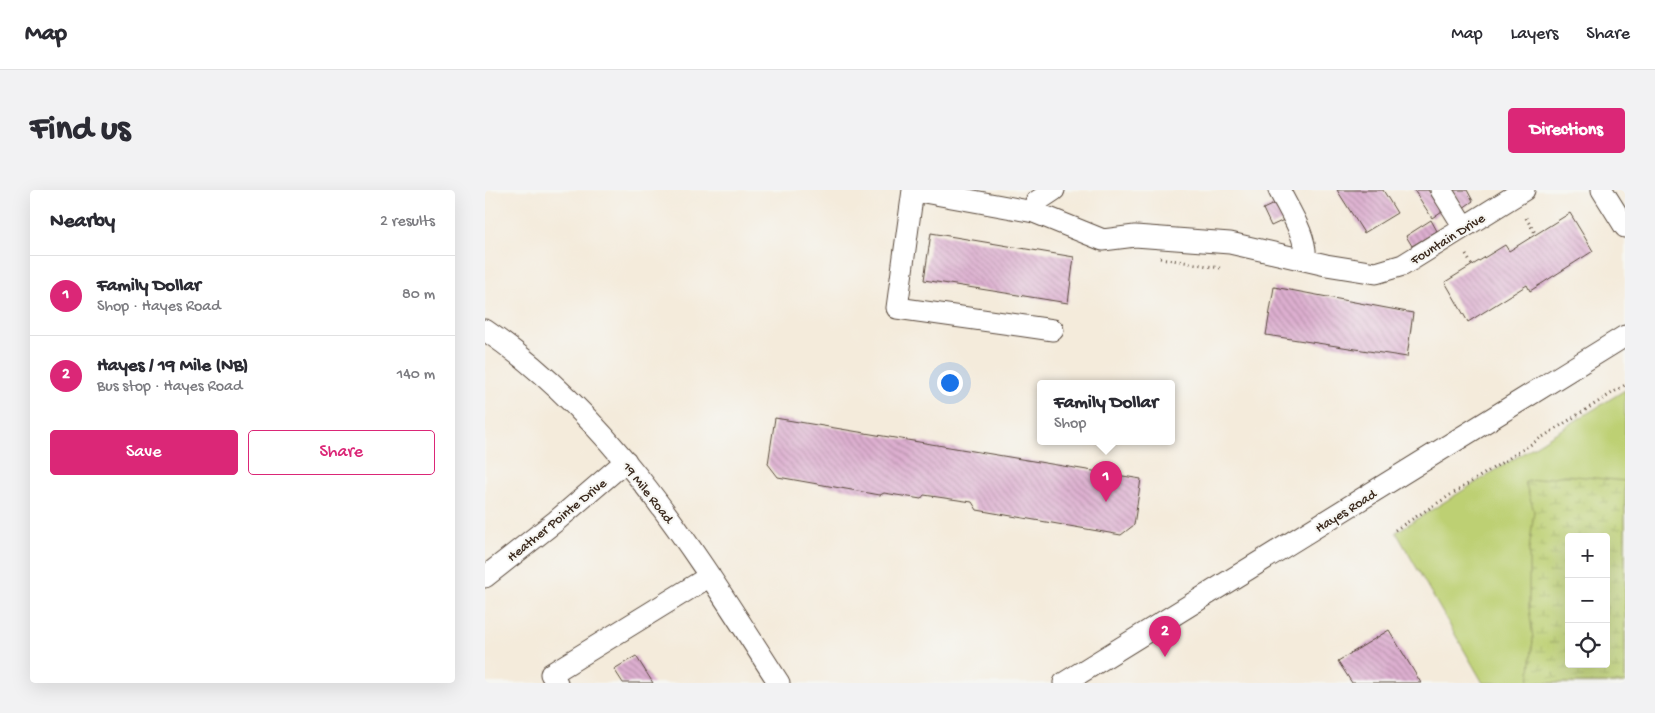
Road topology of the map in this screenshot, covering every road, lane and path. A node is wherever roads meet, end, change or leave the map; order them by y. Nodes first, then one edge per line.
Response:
1 (913, 190) edge
2 (1053, 190) edge
3 (1279, 190) edge
4 (1441, 190) edge
5 (1524, 190) edge
6 (1602, 190) edge
7 (1034, 212) junction
8 (1526, 218) dead end
9 (1464, 227) junction
10 (1625, 227) edge
11 (1535, 233) dead end
12 (1466, 256) dead end
13 (1152, 257) dead end
14 (1305, 260) junction
15 (1472, 265) dead end
16 (1220, 268) dead end
17 (485, 330) edge
18 (1053, 330) dead end
19 (1625, 336) edge
20 (1625, 385) edge
21 (626, 461) junction
22 (1395, 530) dead end
23 (710, 576) junction
24 (485, 577) edge
25 (773, 681) edge
26 (557, 683) edge
27 (1064, 683) edge

1 - 7 street, Fountain Drive
1 - 18 street
2 - 7 street
3 - 14 street
4 - 9 street
5 - 9 street, Fountain Drive
6 - 10 street
7 - 14 street, Fountain Drive
8 - 11 path
9 - 14 street, Fountain Drive
12 - 15 path
13 - 16 path
17 - 21 street, 19 Mile Road
19 - 27 street, Hayes Road
20 - 22 path
21 - 23 street, 19 Mile Road
21 - 24 street, Heather Pointe Drive
23 - 25 street, 19 Mile Road
23 - 26 street

